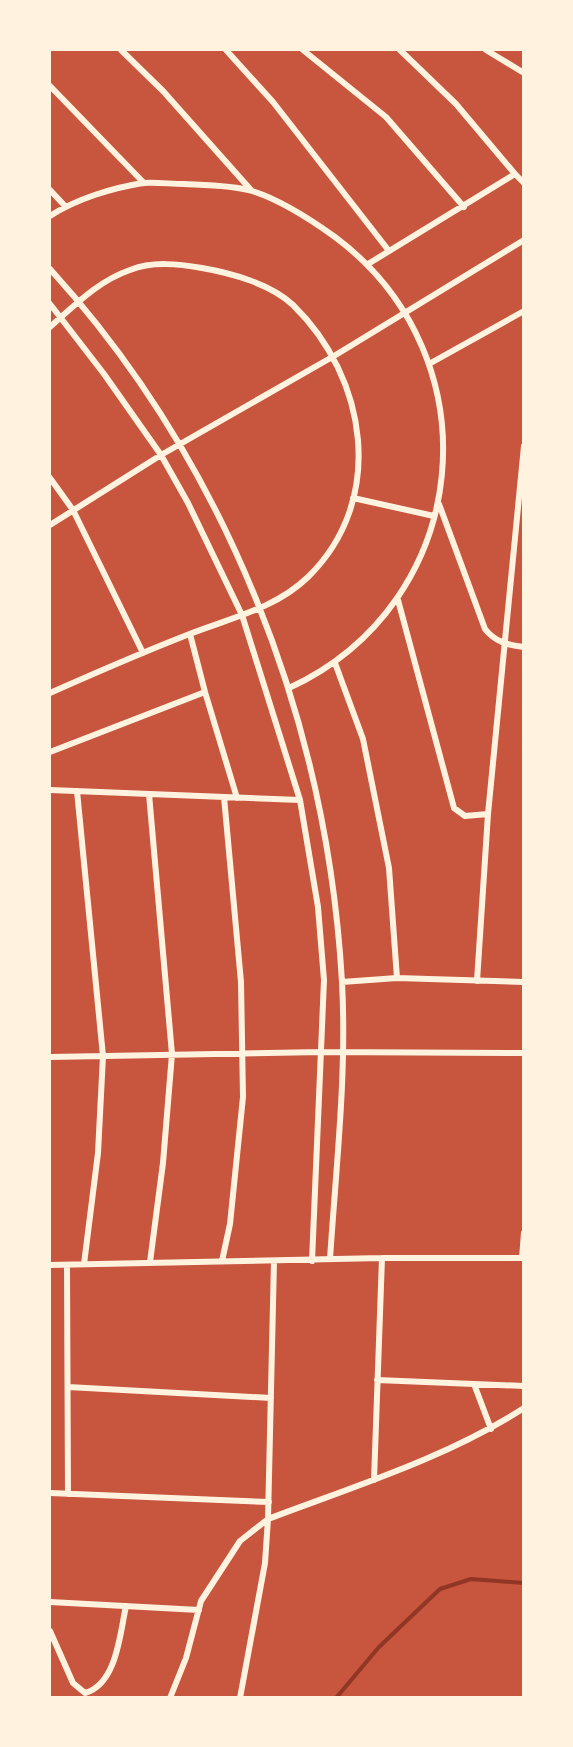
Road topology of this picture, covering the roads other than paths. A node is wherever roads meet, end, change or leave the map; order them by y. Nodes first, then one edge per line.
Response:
1 (121, 50) edge
2 (226, 50) edge
3 (303, 50) edge
4 (400, 50) edge
5 (486, 50) edge
6 (524, 73) edge
7 (50, 86) edge
8 (515, 174) junction
9 (144, 183) junction
10 (524, 183) edge
11 (50, 190) edge
12 (251, 191) junction
13 (64, 206) junction
14 (464, 207) junction
15 (50, 216) edge
16 (524, 240) edge
17 (389, 251) junction
18 (368, 264) junction
19 (50, 269) edge
20 (79, 301) junction
21 (50, 304) edge
22 (524, 311) edge
23 (404, 312) junction
24 (61, 316) junction
25 (50, 327) edge
26 (334, 356) junction
27 (429, 364) junction
28 (180, 443) junction
29 (524, 446) edge
30 (161, 455) junction
31 (50, 478) edge
32 (353, 498) junction
33 (439, 504) junction
34 (73, 510) junction
35 (435, 516) junction
36 (50, 525) edge
37 (398, 600) junction
38 (260, 608) junction
39 (242, 615) junction
40 (190, 634) junction
41 (506, 645) junction
42 (524, 647) edge
43 (143, 653) junction
44 (335, 663) junction
45 (289, 688) junction
46 (205, 692) junction
47 (50, 693) edge
48 (50, 752) edge
49 (50, 790) edge
50 (77, 791) junction
51 (149, 794) junction
52 (224, 797) junction
53 (237, 798) junction
54 (300, 800) junction
55 (488, 814) junction
56 (397, 978) junction
57 (477, 981) junction
58 (342, 982) junction
59 (524, 982) edge
60 (322, 1052) junction
61 (343, 1052) junction
62 (242, 1053) junction
63 (524, 1053) edge
64 (172, 1054) junction
65 (103, 1056) junction
66 (50, 1057) edge
67 (524, 1233) edge
68 (382, 1258) junction
69 (523, 1258) edge
70 (330, 1259) junction
71 (222, 1261) junction
72 (274, 1261) junction
73 (312, 1261) junction
74 (150, 1262) junction
75 (84, 1264) junction
76 (50, 1265) edge
77 (67, 1265) junction
78 (377, 1380) junction
79 (474, 1384) junction
80 (524, 1386) edge
81 (68, 1387) junction
82 (271, 1398) junction
83 (524, 1408) edge
84 (491, 1429) junction
85 (374, 1480) junction
86 (50, 1493) edge
87 (68, 1494) junction
88 (268, 1502) junction
89 (268, 1519) junction
90 (50, 1602) edge
91 (126, 1606) junction
92 (199, 1610) junction
93 (50, 1631) edge
94 (170, 1698) edge
95 (240, 1698) edge

1 - 12 street
2 - 17 street
3 - 14 street
4 - 8 street
5 - 6 street
7 - 9 street
8 - 10 street
8 - 14 street
9 - 12 street
9 - 13 street
11 - 13 street
12 - 18 street
13 - 15 street
14 - 17 street
16 - 23 street
17 - 18 street
18 - 23 street
19 - 20 street
20 - 24 street
20 - 26 street
20 - 28 street
21 - 24 street
22 - 27 street
23 - 26 street
23 - 27 street
24 - 25 street
24 - 30 street
26 - 28 street
26 - 32 street
27 - 33 street
28 - 30 street
28 - 38 street
29 - 41 street
30 - 34 street
30 - 39 street
31 - 34 street
32 - 35 street
32 - 38 street
33 - 35 street
33 - 41 street
34 - 36 street
34 - 43 street
35 - 37 street
37 - 44 street
37 - 55 street
38 - 39 street
38 - 45 street
39 - 40 street
39 - 54 street
40 - 43 street
40 - 46 street
41 - 42 street
41 - 55 street
43 - 47 street
44 - 45 street
44 - 56 street
45 - 58 street
46 - 48 street
46 - 53 street
49 - 50 street
50 - 51 street
50 - 65 street
51 - 52 street
51 - 64 street
52 - 53 street
52 - 62 street
53 - 54 street
54 - 60 street
55 - 57 street
56 - 57 street
56 - 58 street
57 - 59 street
58 - 61 street
60 - 61 street
60 - 62 street
60 - 73 street
61 - 63 street
61 - 70 street
62 - 64 street
62 - 71 street
64 - 65 street
64 - 74 street
65 - 66 street
65 - 75 street
67 - 69 street
68 - 69 street
68 - 70 street
68 - 78 street
70 - 73 street
71 - 72 street
71 - 74 street
72 - 73 street
72 - 82 street
74 - 75 street
75 - 77 street
76 - 77 street
77 - 81 street
78 - 79 street
78 - 85 street
79 - 80 street
79 - 84 street
81 - 82 street
81 - 87 street
82 - 88 street
83 - 84 street
84 - 85 street
85 - 89 street
86 - 87 street
87 - 88 street
88 - 89 street
89 - 92 street
89 - 95 street
90 - 91 street
91 - 92 street
91 - 93 street
92 - 94 street

